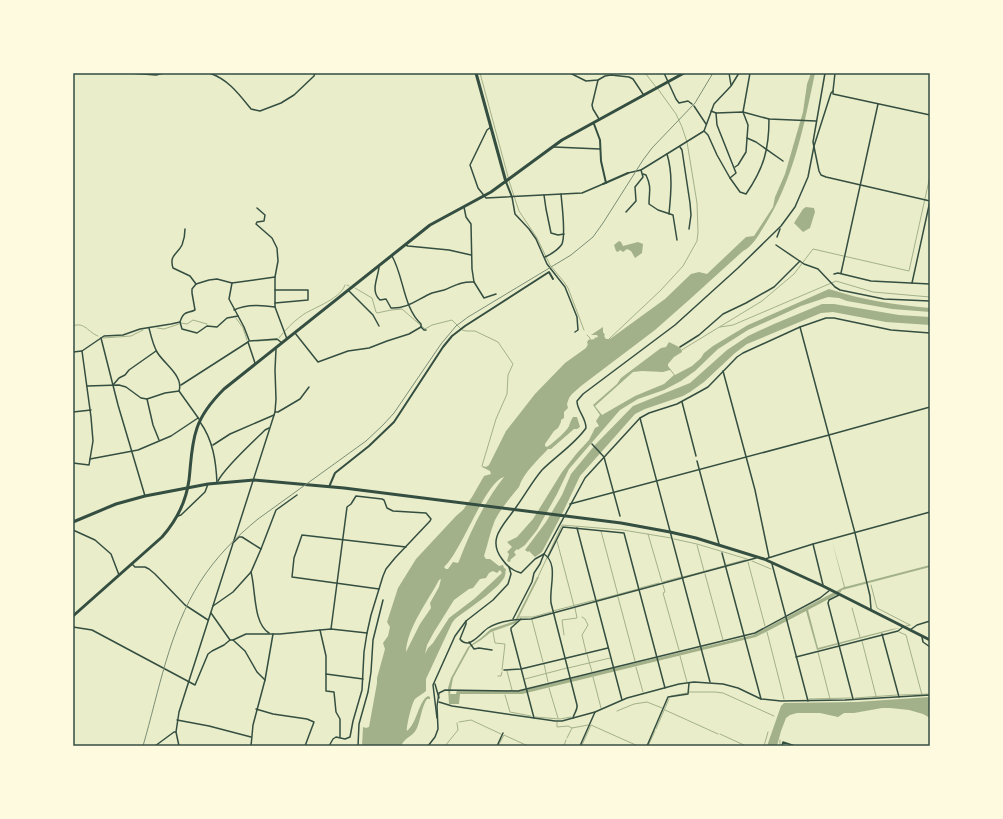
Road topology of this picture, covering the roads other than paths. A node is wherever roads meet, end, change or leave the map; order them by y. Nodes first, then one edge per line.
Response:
1 (130, 73) edge
2 (164, 73) edge
3 (209, 73) edge
4 (316, 73) edge
5 (476, 73) edge
6 (570, 73) edge
7 (664, 73) edge
8 (684, 73) edge
9 (729, 73) edge
10 (739, 73) edge
11 (750, 73) edge
12 (825, 73) edge
13 (835, 73) edge
14 (212, 74) edge
15 (598, 80) junction
16 (667, 83) junction
17 (731, 86) junction
18 (833, 91) junction
19 (646, 95) junction
20 (878, 104) junction
21 (711, 111) junction
22 (743, 112) junction
23 (716, 113) junction
24 (930, 115) edge
25 (769, 119) junction
26 (600, 120) junction
27 (816, 121) junction
28 (594, 124) junction
29 (706, 124) junction
30 (491, 127) junction
31 (704, 131) junction
32 (747, 138) junction
33 (681, 146) junction
34 (814, 146) junction
35 (553, 147) junction
36 (600, 149) junction
37 (767, 149) junction
38 (666, 154) junction
39 (784, 161) dead end
40 (735, 167) junction
41 (641, 170) junction
42 (628, 173) joint
43 (643, 174) junction
44 (730, 178) junction
45 (506, 182) junction
46 (605, 183) junction
47 (860, 185) junction
48 (561, 194) junction
49 (544, 195) junction
50 (484, 196) junction
51 (512, 197) junction
52 (930, 201) edge
53 (464, 207) junction
54 (257, 208) dead end
55 (626, 212) dead end
56 (669, 214) junction
57 (780, 227) junction
58 (185, 228) dead end
59 (689, 229) dead end
60 (564, 234) junction
61 (777, 237) dead end
62 (677, 240) dead end
63 (776, 244) dead end
64 (405, 245) junction
65 (471, 255) junction
66 (392, 256) junction
67 (545, 257) junction
68 (800, 260) junction
69 (379, 266) junction
70 (834, 274) dead end
71 (841, 274) junction
72 (275, 276) junction
73 (553, 279) dead end
74 (474, 282) junction
75 (232, 283) junction
76 (912, 283) junction
77 (196, 284) junction
78 (930, 284) edge
79 (275, 290) junction
80 (348, 290) junction
81 (496, 294) dead end
82 (930, 301) edge
83 (275, 303) junction
84 (410, 305) junction
85 (275, 307) junction
86 (234, 310) junction
87 (238, 316) junction
88 (180, 322) junction
89 (379, 326) dead end
90 (421, 326) junction
91 (800, 327) junction
92 (149, 328) junction
93 (426, 330) dead end
94 (294, 332) junction
95 (576, 332) dead end
96 (930, 333) edge
97 (101, 338) junction
98 (287, 338) junction
99 (249, 341) junction
100 (282, 343) junction
101 (276, 347) junction
102 (680, 347) dead end
103 (156, 350) junction
104 (82, 351) junction
105 (73, 352) edge
106 (255, 363) junction
107 (723, 371) junction
108 (113, 385) junction
109 (181, 385) junction
110 (87, 386) junction
111 (309, 387) dead end
112 (179, 391) junction
113 (147, 399) junction
114 (682, 402) junction
115 (930, 407) edge
116 (90, 410) junction
117 (73, 412) edge
118 (275, 412) junction
119 (274, 415) junction
120 (640, 418) junction
121 (199, 420) junction
122 (270, 428) junction
123 (829, 435) junction
124 (159, 440) junction
125 (592, 444) dead end
126 (212, 445) junction
127 (132, 452) junction
128 (696, 456) dead end
129 (604, 457) junction
130 (746, 457) junction
131 (90, 459) junction
132 (697, 461) dead end
133 (73, 463) edge
134 (700, 470) junction
135 (254, 480) junction
136 (657, 481) junction
137 (217, 483) junction
138 (208, 484) junction
139 (188, 487) junction
140 (329, 487) junction
141 (614, 492) junction
142 (297, 495) dead end
143 (145, 496) junction
144 (570, 504) junction
145 (514, 510) junction
146 (930, 512) edge
147 (178, 516) junction
148 (620, 516) dead end
149 (73, 522) edge
150 (577, 528) junction
151 (73, 530) edge
152 (670, 532) junction
153 (855, 532) junction
154 (343, 538) junction
155 (234, 542) junction
156 (813, 544) junction
157 (719, 545) junction
158 (406, 547) junction
159 (262, 549) junction
160 (722, 553) dead end
161 (546, 556) junction
162 (769, 557) junction
163 (758, 558) junction
164 (764, 560) junction
165 (772, 563) junction
166 (132, 564) junction
167 (509, 567) junction
168 (726, 567) junction
169 (250, 572) junction
170 (119, 575) junction
171 (682, 578) junction
172 (337, 584) junction
173 (823, 586) junction
174 (379, 589) junction
175 (639, 590) junction
176 (831, 590) junction
177 (840, 595) junction
178 (383, 600) dead end
179 (596, 601) junction
180 (213, 606) junction
181 (871, 611) junction
182 (211, 613) junction
183 (554, 613) junction
184 (73, 616) edge
185 (785, 617) junction
186 (514, 619) junction
187 (520, 619) junction
188 (208, 620) junction
189 (466, 621) junction
190 (930, 621) edge
191 (73, 627) edge
192 (903, 627) junction
193 (331, 629) junction
194 (320, 630) junction
195 (910, 630) junction
196 (367, 633) junction
197 (269, 634) junction
198 (273, 634) junction
199 (882, 634) junction
200 (744, 636) junction
201 (922, 636) junction
202 (230, 640) junction
203 (233, 640) junction
204 (930, 640) edge
205 (470, 644) junction
206 (839, 644) junction
207 (701, 647) junction
208 (930, 647) edge
209 (608, 648) junction
210 (492, 650) dead end
211 (657, 657) junction
212 (796, 657) junction
213 (565, 658) junction
214 (614, 668) junction
215 (521, 669) junction
216 (504, 670) dead end
217 (326, 674) junction
218 (570, 678) junction
219 (363, 679) junction
220 (266, 680) junction
221 (189, 682) junction
222 (434, 682) junction
223 (710, 682) junction
224 (689, 683) junction
225 (665, 688) junction
226 (526, 689) junction
227 (930, 695) edge
228 (899, 697) junction
229 (439, 698) junction
230 (761, 699) junction
231 (622, 700) junction
232 (854, 700) junction
233 (808, 701) junction
234 (439, 702) junction
235 (256, 710) junction
236 (595, 712) junction
237 (534, 718) junction
238 (573, 718) junction
239 (177, 720) junction
240 (438, 722) junction
241 (176, 732) junction
242 (503, 734) dead end
243 (251, 737) junction
244 (340, 737) junction
245 (155, 746) edge
246 (179, 746) edge
247 (251, 746) edge
248 (305, 746) edge
249 (329, 746) edge
250 (358, 746) edge
251 (428, 746) edge
252 (497, 746) edge
253 (580, 746) edge
254 (647, 746) edge
255 (782, 746) edge
256 (795, 746) edge

1 - 2 street
3 - 14 street
4 - 14 street
5 - 30 main road
6 - 15 street
7 - 16 street
8 - 16 main road
9 - 17 street
10 - 17 street
11 - 22 street
12 - 27 street
13 - 18 street
15 - 19 street
15 - 26 street
16 - 19 main road
16 - 29 street
17 - 21 street
18 - 20 street
18 - 34 street
19 - 26 main road
20 - 24 street
20 - 47 street
21 - 23 street
21 - 29 street
22 - 23 street
22 - 25 street
22 - 32 street
23 - 40 street
25 - 27 street
25 - 37 street
26 - 28 main road
27 - 34 street
28 - 35 main road
28 - 36 street
29 - 31 street
30 - 45 main road
30 - 50 street
31 - 33 street
31 - 44 street
32 - 37 street
32 - 40 street
33 - 38 street
33 - 59 street
34 - 47 street
34 - 57 street
35 - 36 street
35 - 45 main road
36 - 46 street
37 - 39 street
37 - 44 street
38 - 41 street
38 - 56 street
40 - 44 street
41 - 42 street
41 - 43 street
42 - 46 street
43 - 55 street
43 - 56 street
45 - 50 main road
45 - 51 street
46 - 48 street
47 - 52 street
47 - 71 street
48 - 49 street
48 - 60 street
49 - 51 street
49 - 60 street
50 - 51 street
50 - 53 main road
51 - 67 street
52 - 76 street
53 - 64 main road
53 - 65 street
54 - 72 street
56 - 62 street
57 - 61 street
57 - 145 street
58 - 77 street
60 - 67 street
63 - 68 street
64 - 65 street
64 - 66 main road
65 - 74 street
66 - 69 main road
66 - 84 street
67 - 95 street
68 - 82 street
68 - 102 street
69 - 80 main road
69 - 84 street
70 - 71 street
71 - 76 street
72 - 75 street
72 - 79 street
73 - 140 street
74 - 81 street
74 - 84 street
75 - 77 street
75 - 86 street
76 - 78 street
77 - 88 street
79 - 83 street
79 - 83 street
80 - 89 street
80 - 94 main road
83 - 85 street
84 - 90 street
85 - 86 street
85 - 98 street
86 - 87 street
87 - 88 street
87 - 99 street
88 - 92 street
90 - 93 street
90 - 94 street
91 - 96 street
91 - 107 street
91 - 123 street
92 - 97 street
92 - 103 street
94 - 98 main road
97 - 104 street
97 - 108 street
98 - 100 main road
99 - 100 street
99 - 106 street
99 - 109 street
100 - 101 main road
101 - 106 main road
101 - 118 street
103 - 108 street
103 - 109 street
104 - 105 street
104 - 110 street
106 - 121 main road
107 - 114 street
107 - 130 street
108 - 110 street
108 - 113 street
108 - 127 street
109 - 112 street
110 - 116 street
111 - 118 street
112 - 113 street
112 - 121 street
113 - 124 street
114 - 120 street
114 - 128 street
115 - 123 street
116 - 117 street
116 - 131 street
118 - 119 street
119 - 122 street
119 - 126 street
120 - 129 street
120 - 136 street
121 - 124 street
121 - 126 street
121 - 139 main road
122 - 135 street
122 - 137 street
123 - 130 street
123 - 153 street
124 - 127 street
125 - 129 street
126 - 137 street
127 - 131 street
127 - 143 street
129 - 141 street
129 - 144 street
130 - 134 street
130 - 162 street
131 - 133 street
132 - 134 street
134 - 136 street
134 - 157 street
135 - 137 main road
135 - 140 main road
135 - 155 street
136 - 141 street
136 - 152 street
137 - 138 main road
138 - 139 main road
138 - 147 street
139 - 143 main road
139 - 147 main road
140 - 145 main road
141 - 144 street
141 - 148 street
142 - 159 street
143 - 149 main road
144 - 161 street
145 - 152 main road
145 - 167 street
146 - 153 street
147 - 166 main road
150 - 161 street
150 - 175 street
150 - 179 street
151 - 170 street
152 - 157 main road
152 - 171 street
153 - 156 street
153 - 181 street
154 - 158 street
154 - 158 street
154 - 172 street
154 - 172 street
155 - 159 street
155 - 180 street
156 - 162 street
156 - 173 street
157 - 163 main road
158 - 174 street
159 - 169 street
160 - 168 street
161 - 167 street
161 - 183 street
161 - 186 street
162 - 164 street
163 - 164 main road
163 - 168 street
164 - 165 main road
165 - 173 main road
165 - 185 street
166 - 170 main road
166 - 188 street
167 - 189 street
168 - 171 street
168 - 200 street
169 - 180 street
169 - 197 street
170 - 184 main road
171 - 175 street
171 - 207 street
172 - 174 street
172 - 193 street
173 - 176 main road
174 - 196 street
175 - 179 street
175 - 211 street
176 - 177 main road
176 - 185 street
177 - 181 main road
177 - 206 street
178 - 250 street
179 - 183 street
179 - 209 street
180 - 182 street
181 - 192 main road
182 - 188 street
182 - 202 street
183 - 187 street
183 - 213 street
185 - 200 street
185 - 212 street
186 - 187 street
186 - 205 street
187 - 215 street
188 - 221 street
189 - 205 street
189 - 222 street
190 - 195 street
191 - 221 street
192 - 195 main road
192 - 199 street
193 - 194 street
193 - 196 street
194 - 198 street
194 - 217 street
195 - 201 main road
196 - 219 street
197 - 198 street
197 - 203 street
198 - 220 street
199 - 206 street
199 - 228 street
200 - 207 street
200 - 230 street
201 - 204 main road
201 - 208 street
202 - 203 street
202 - 221 street
203 - 220 street
205 - 210 street
206 - 212 street
206 - 232 street
207 - 211 street
207 - 223 street
209 - 213 street
209 - 214 street
211 - 214 street
211 - 225 street
212 - 233 street
213 - 215 street
213 - 218 street
214 - 218 street
214 - 231 street
215 - 216 street
215 - 226 street
217 - 219 street
217 - 244 street
218 - 226 street
218 - 238 street
219 - 244 street
220 - 235 street
221 - 239 street
222 - 229 street
222 - 240 street
223 - 224 street
223 - 230 street
224 - 225 street
224 - 254 street
225 - 231 street
226 - 229 street
226 - 237 street
227 - 228 street
228 - 232 street
229 - 234 street
230 - 233 street
231 - 236 street
232 - 233 street
234 - 237 street
234 - 240 street
235 - 243 street
235 - 248 street
236 - 238 street
236 - 253 street
237 - 238 street
239 - 241 street
239 - 243 street
240 - 251 street
241 - 245 street
241 - 246 street
242 - 252 street
243 - 247 street
244 - 249 street
255 - 256 street

